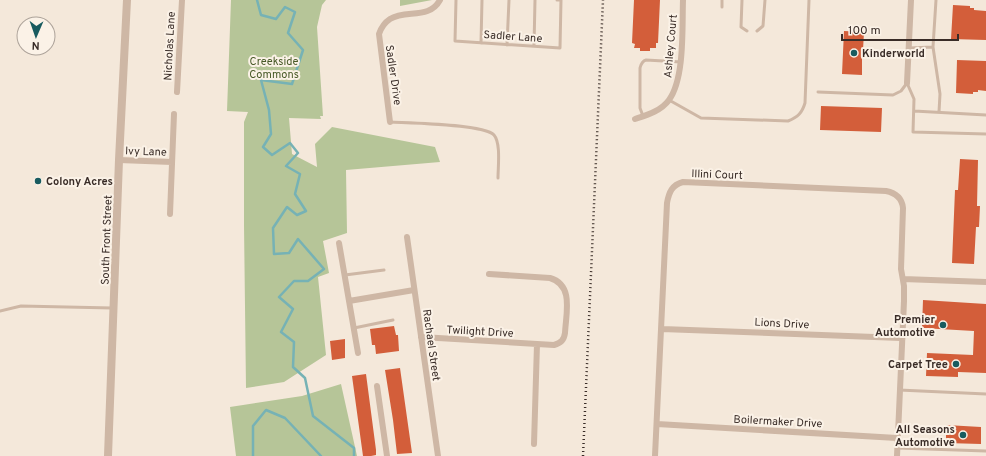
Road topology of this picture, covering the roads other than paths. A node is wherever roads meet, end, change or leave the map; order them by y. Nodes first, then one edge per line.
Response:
1 (127, 0) edge
2 (182, 0) edge
3 (440, 0) edge
4 (456, 0) edge
5 (482, 0) edge
6 (509, 0) edge
7 (535, 0) edge
8 (556, 0) edge
9 (683, 0) edge
10 (722, 0) edge
11 (742, 0) edge
12 (765, 0) edge
13 (809, 0) edge
14 (911, 0) edge
15 (936, 0) edge
16 (722, 7) dead end
17 (747, 30) dead end
18 (758, 31) dead end
19 (481, 43) junction
20 (508, 44) junction
21 (534, 46) junction
22 (933, 47) junction
23 (909, 48) junction
24 (681, 62) junction
25 (907, 83) junction
26 (177, 92) dead end
27 (818, 92) dead end
28 (669, 100) junction
29 (914, 111) junction
30 (940, 112) junction
31 (174, 114) dead end
32 (986, 115) edge
33 (643, 116) junction
34 (635, 119) dead end
35 (390, 122) joint
36 (986, 134) edge
37 (119, 160) junction
38 (172, 162) junction
39 (498, 178) dead end
40 (170, 214) dead end
41 (406, 237) dead end
42 (339, 243) dead end
43 (384, 270) dead end
44 (489, 274) dead end
45 (344, 275) junction
46 (903, 280) junction
47 (986, 282) edge
48 (414, 290) junction
49 (349, 301) junction
50 (114, 308) junction
51 (0, 311) edge
52 (393, 320) dead end
53 (354, 328) junction
54 (662, 329) junction
55 (421, 337) junction
56 (901, 338) junction
57 (537, 344) junction
58 (358, 353) dead end
59 (377, 386) dead end
60 (899, 390) junction
61 (986, 394) edge
62 (657, 424) junction
63 (897, 438) junction
64 (534, 444) dead end
65 (897, 448) junction
66 (986, 451) edge
67 (108, 456) edge
68 (387, 456) edge
69 (438, 456) edge
70 (655, 456) edge
71 (897, 456) edge

1 - 37 street, South Front Street
2 - 26 street, Nicholas Lane
3 - 35 street, Sadler Drive
4 - 19 lane, Sadler Lane
5 - 19 lane
6 - 20 lane
7 - 21 lane
8 - 21 lane, Sadler Lane
9 - 24 street, Ashley Court
10 - 16 lane
11 - 17 lane
12 - 18 lane
13 - 28 lane
14 - 23 street
15 - 22 lane
19 - 20 lane, Sadler Lane
20 - 21 lane, Sadler Lane
22 - 23 lane
22 - 30 lane
23 - 25 street
24 - 28 street, Ashley Court
24 - 33 lane
25 - 27 lane
25 - 29 lane
28 - 33 street, Ashley Court
29 - 30 lane
29 - 36 lane
30 - 32 lane
31 - 38 street, Ivy Lane
33 - 34 street, Ashley Court
35 - 39 lane
37 - 38 street, Ivy Lane
37 - 50 street, South Front Street
38 - 40 street, Ivy Lane
41 - 48 street, Rachael Street
42 - 45 street
43 - 45 lane
44 - 57 street, Twilight Drive
45 - 49 street
46 - 47 street
46 - 54 street, Illini Court
46 - 56 street
48 - 49 street
48 - 55 street, Rachael Street
49 - 53 street
50 - 51 lane
50 - 67 street, South Front Street
52 - 53 lane
53 - 58 street
54 - 56 street, Lions Drive
54 - 62 street, Illini Court
55 - 57 street, Twilight Drive
55 - 69 street, Rachael Street
56 - 60 street
57 - 64 street
59 - 68 street
60 - 61 lane
60 - 63 street
62 - 63 street, Boilermaker Drive
62 - 70 street, Illini Court
63 - 65 street
65 - 66 lane
65 - 71 street

